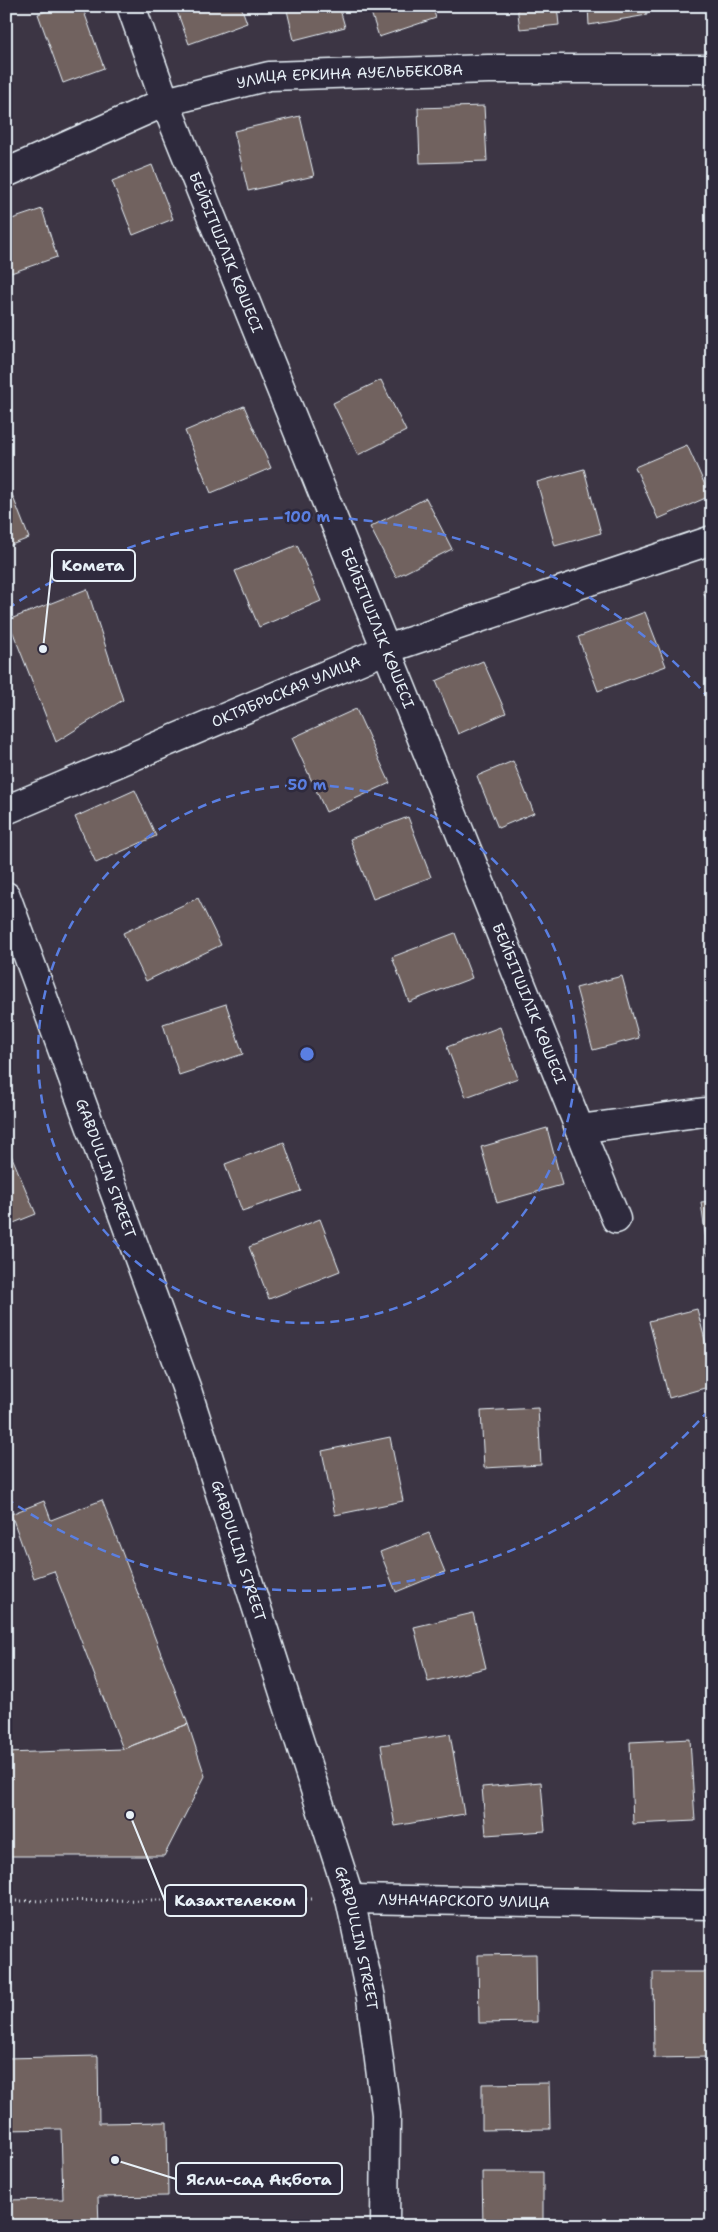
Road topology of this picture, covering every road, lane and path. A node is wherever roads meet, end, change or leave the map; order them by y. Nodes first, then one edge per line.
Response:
1 (131, 6) edge
2 (712, 69) edge
3 (165, 102) junction
4 (6, 173) edge
5 (712, 540) edge
6 (386, 649) junction
7 (6, 810) edge
8 (6, 896) edge
9 (712, 1111) edge
10 (580, 1129) junction
11 (616, 1219) dead end
12 (350, 1899) junction
13 (6, 1901) edge
14 (712, 1905) edge
15 (385, 2226) edge

1 - 3 street, БЕЙБІТШІЛІК КӨШЕСІ
2 - 3 street, УЛИЦА ЕРКИНА АУЕЛЬБЕКОВА
3 - 4 street, УЛИЦА ЕРКИНА АУЕЛЬБЕКОВА
3 - 6 street, БЕЙБІТШІЛІК КӨШЕСІ
5 - 6 street, ОКТЯБРЬСКАЯ УЛИЦА
6 - 7 street, ОКТЯБРЬСКАЯ УЛИЦА
6 - 10 street, БЕЙБІТШІЛІК КӨШЕСІ
8 - 12 street, GABDULLIN STREET
9 - 10 street
10 - 11 street, БЕЙБІТШІЛІК КӨШЕСІ
12 - 13 path
12 - 14 street, ЛУНАЧАРСКОГО УЛИЦА
12 - 15 street, GABDULLIN STREET

